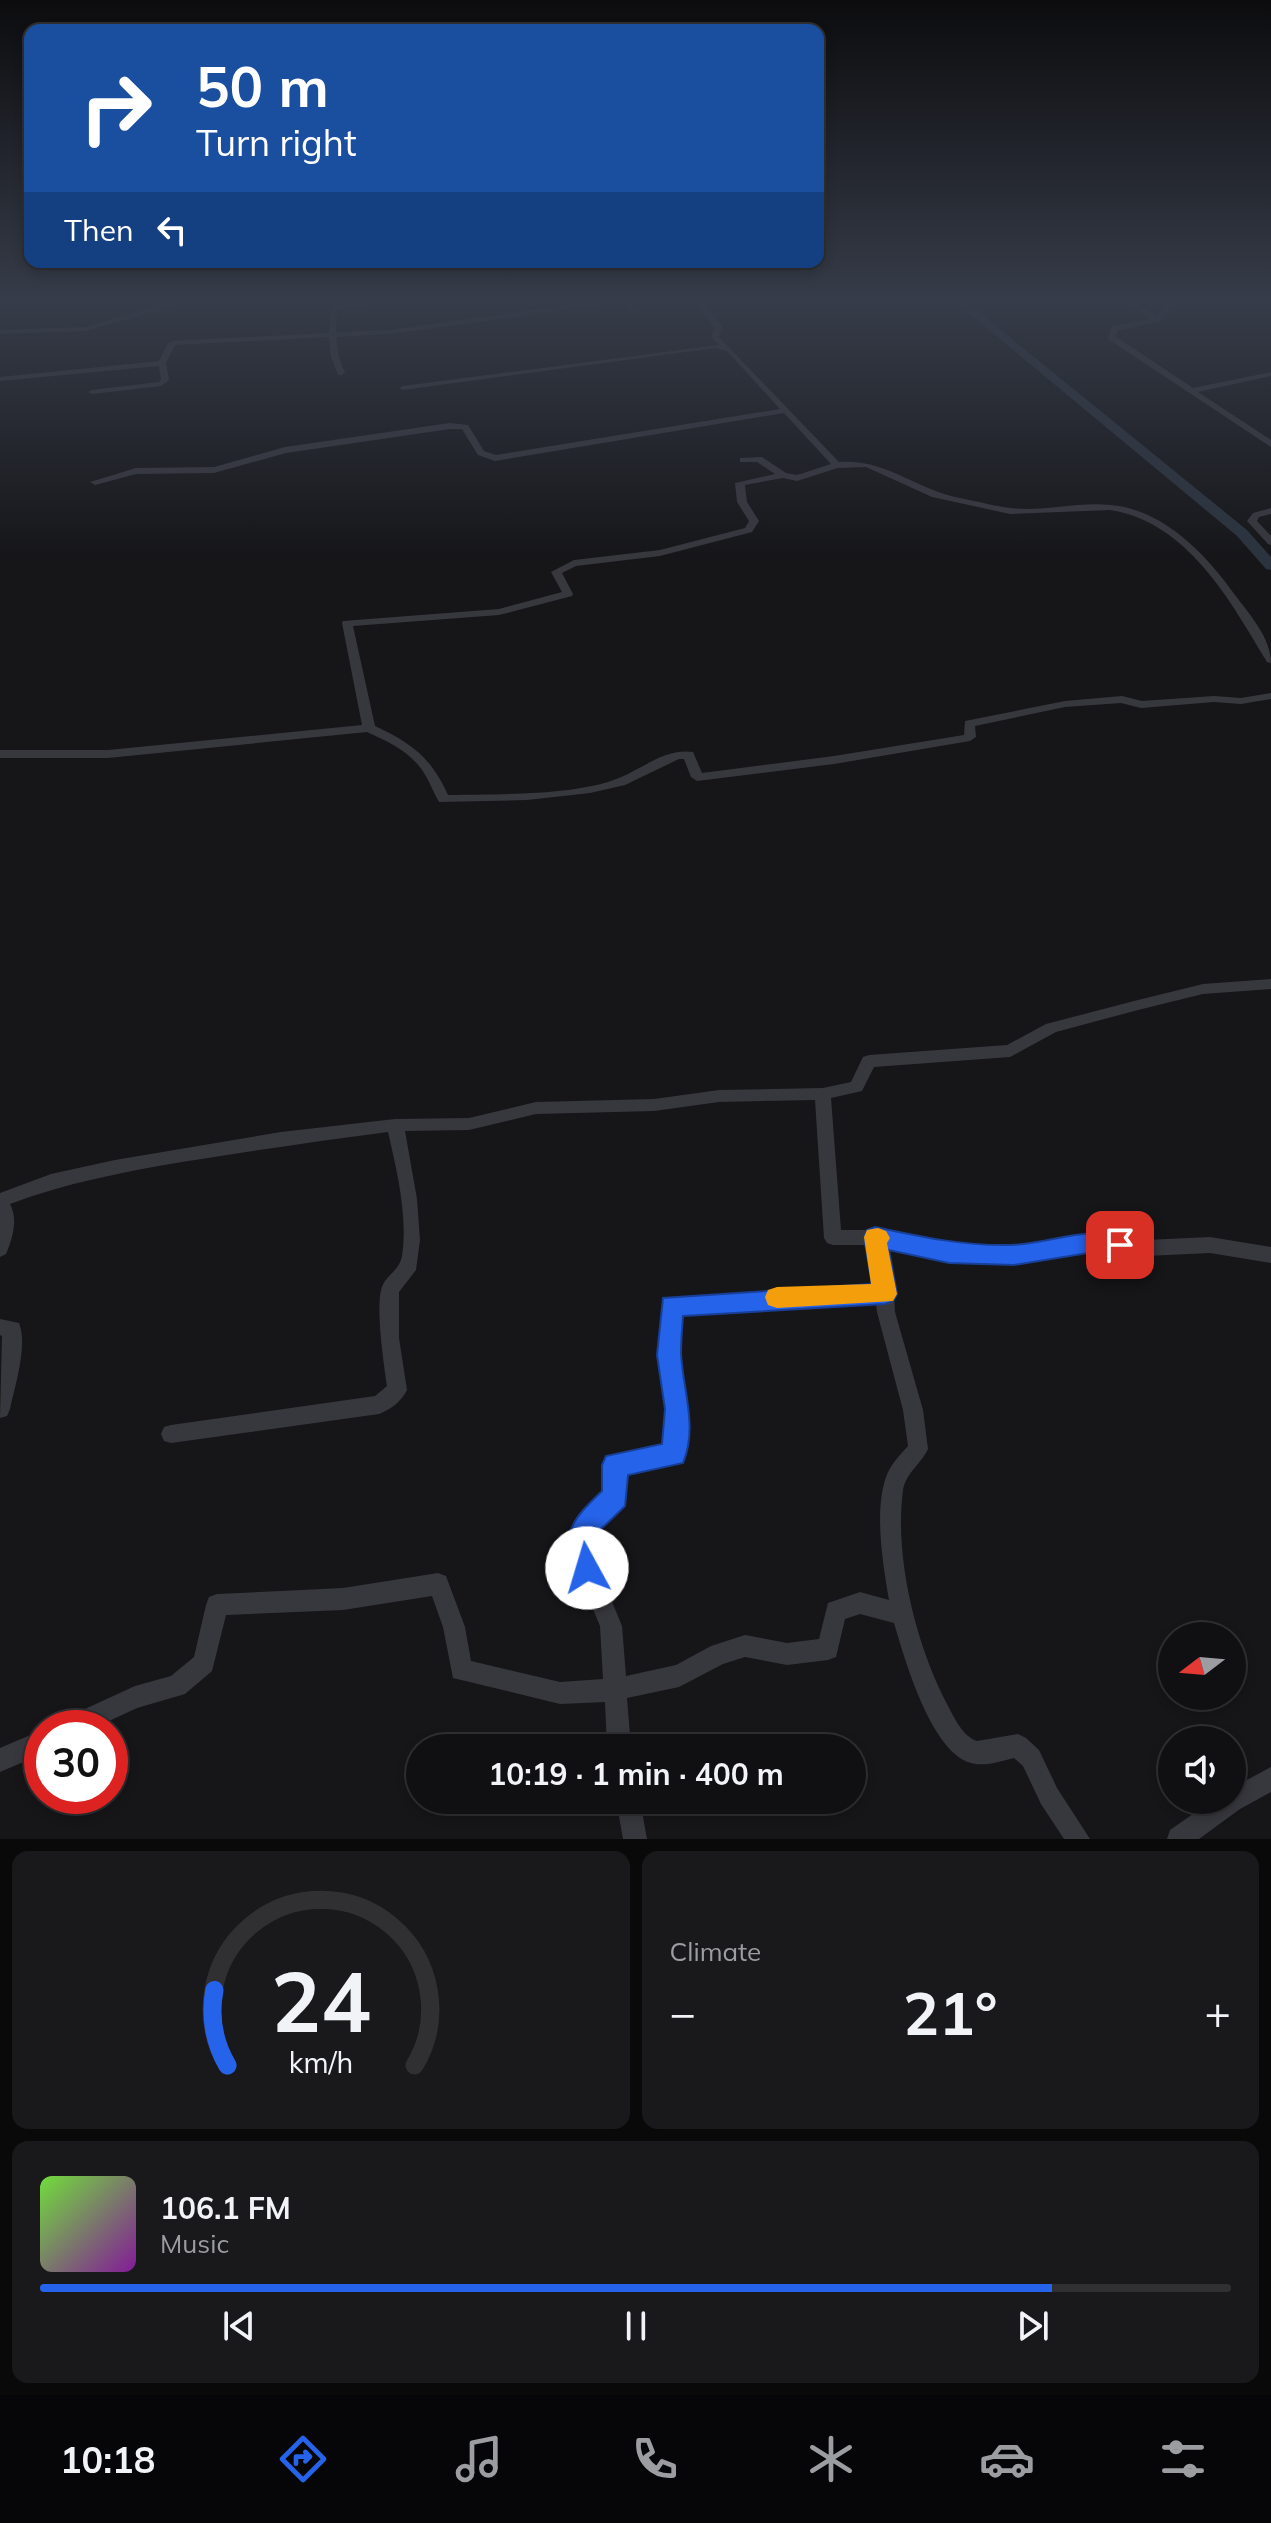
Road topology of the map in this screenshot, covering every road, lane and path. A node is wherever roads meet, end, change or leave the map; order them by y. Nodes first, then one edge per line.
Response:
1 (145, 386) edge
2 (418, 386) edge
3 (764, 386) edge
4 (1182, 386) edge
5 (1215, 386) edge
6 (403, 388) dead end
7 (1190, 391) junction
8 (92, 392) dead end
9 (787, 410) junction
10 (1271, 444) edge
11 (743, 460) dead end
12 (837, 465) junction
13 (783, 475) junction
14 (95, 482) dead end
15 (1271, 511) edge
16 (1271, 542) edge
17 (1271, 660) edge
18 (1271, 696) edge
19 (369, 728) junction
20 (0, 754) edge
21 (1271, 984) edge
22 (823, 1094) junction
23 (395, 1125) junction
24 (0, 1201) edge
25 (875, 1237) junction
26 (0, 1249) edge
27 (1271, 1255) edge
28 (885, 1294) junction
29 (0, 1327) edge
30 (0, 1409) edge
31 (171, 1434) dead end
32 (902, 1615) junction
33 (614, 1690) junction
34 (107, 1710) edge
35 (618, 1734) edge
36 (24, 1750) edge
37 (0, 1760) edge
38 (1271, 1779) edge
39 (631, 1814) edge
40 (635, 1839) edge
41 (1078, 1839) edge
42 (1179, 1839) edge

1 - 8 street
2 - 6 street
3 - 9 street
4 - 7 street
5 - 7 street
7 - 10 street
9 - 12 street
9 - 14 street
11 - 13 street
12 - 13 street
12 - 17 street
13 - 19 street
15 - 16 street
18 - 19 street
19 - 20 street
21 - 22 street
22 - 23 street
22 - 25 street
23 - 24 street
23 - 31 street
24 - 26 street
25 - 27 street
25 - 28 street
28 - 32 street
28 - 33 street
29 - 30 street
32 - 33 street
32 - 41 street
33 - 34 street
33 - 35 street
36 - 37 street
38 - 42 street
39 - 40 street

